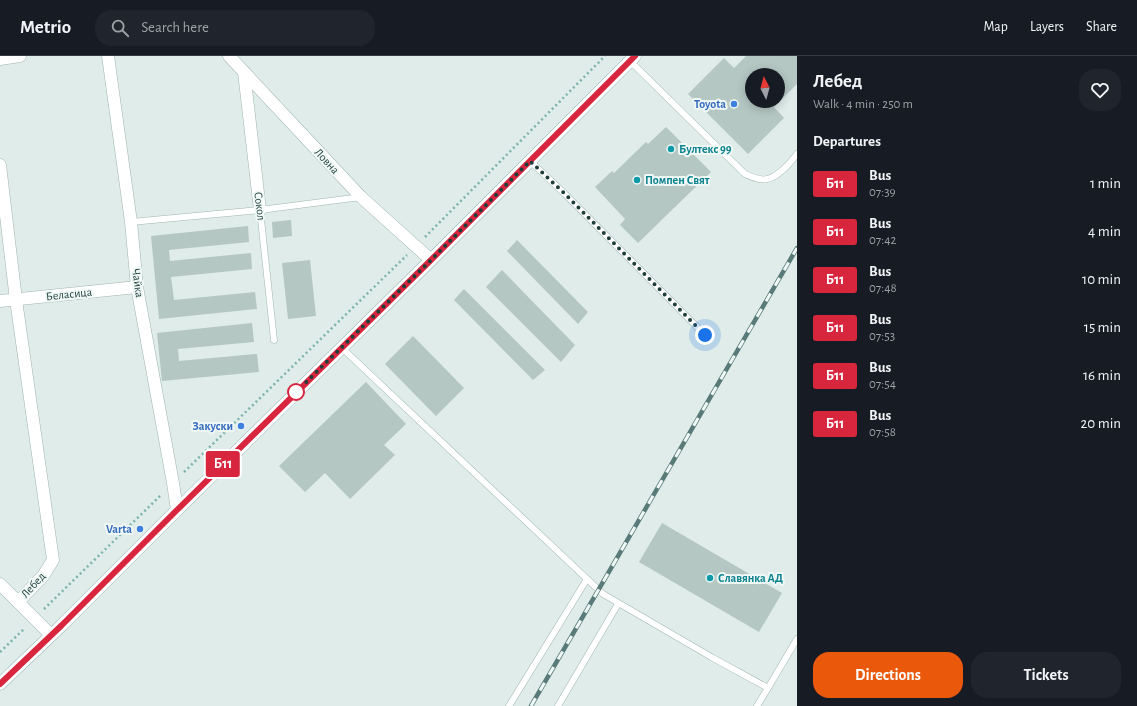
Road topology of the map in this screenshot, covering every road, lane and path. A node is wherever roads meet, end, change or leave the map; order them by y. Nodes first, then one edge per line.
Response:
1 (20, 56) edge
2 (108, 56) edge
3 (229, 56) edge
4 (605, 56) edge
5 (633, 58) edge
6 (0, 59) edge
7 (244, 72) junction
8 (797, 154) edge
9 (530, 161) junction
10 (0, 165) edge
11 (361, 197) junction
12 (260, 210) junction
13 (131, 222) junction
14 (416, 246) junction
15 (431, 260) junction
16 (138, 287) junction
17 (16, 300) junction
18 (0, 301) edge
19 (705, 335) dead end
20 (274, 340) dead end
21 (342, 348) junction
22 (174, 483) junction
23 (177, 510) junction
24 (587, 579) junction
25 (0, 584) edge
26 (18, 602) junction
27 (618, 604) junction
28 (35, 619) junction
29 (51, 635) junction
30 (797, 639) edge
31 (0, 652) edge
32 (0, 684) edge
33 (768, 688) junction
34 (509, 706) edge
35 (558, 706) edge
36 (757, 706) edge

1 - 6 street
2 - 13 street, Чайка
3 - 7 street, Ловна
4 - 14 path
5 - 8 lane
5 - 9 street
7 - 11 street, Ловна
7 - 12 street, Сокол
9 - 15 street
9 - 19 lane
10 - 17 street, Лебед
11 - 12 lane
11 - 14 street, Ловна
12 - 13 lane
12 - 20 lane, Сокол
13 - 16 street, Чайка
14 - 15 street, Ловна
14 - 22 path
15 - 21 street
16 - 17 street, Беласица
16 - 22 street, Чайка
17 - 18 street, Беласица
17 - 26 street, Лебед
21 - 23 street
21 - 24 lane
22 - 23 street, Чайка
22 - 28 path
23 - 29 street
24 - 27 lane
24 - 34 lane
25 - 26 street
26 - 28 street
27 - 33 lane
27 - 35 lane
28 - 29 street
28 - 31 path
29 - 32 street
30 - 33 lane
33 - 36 lane

